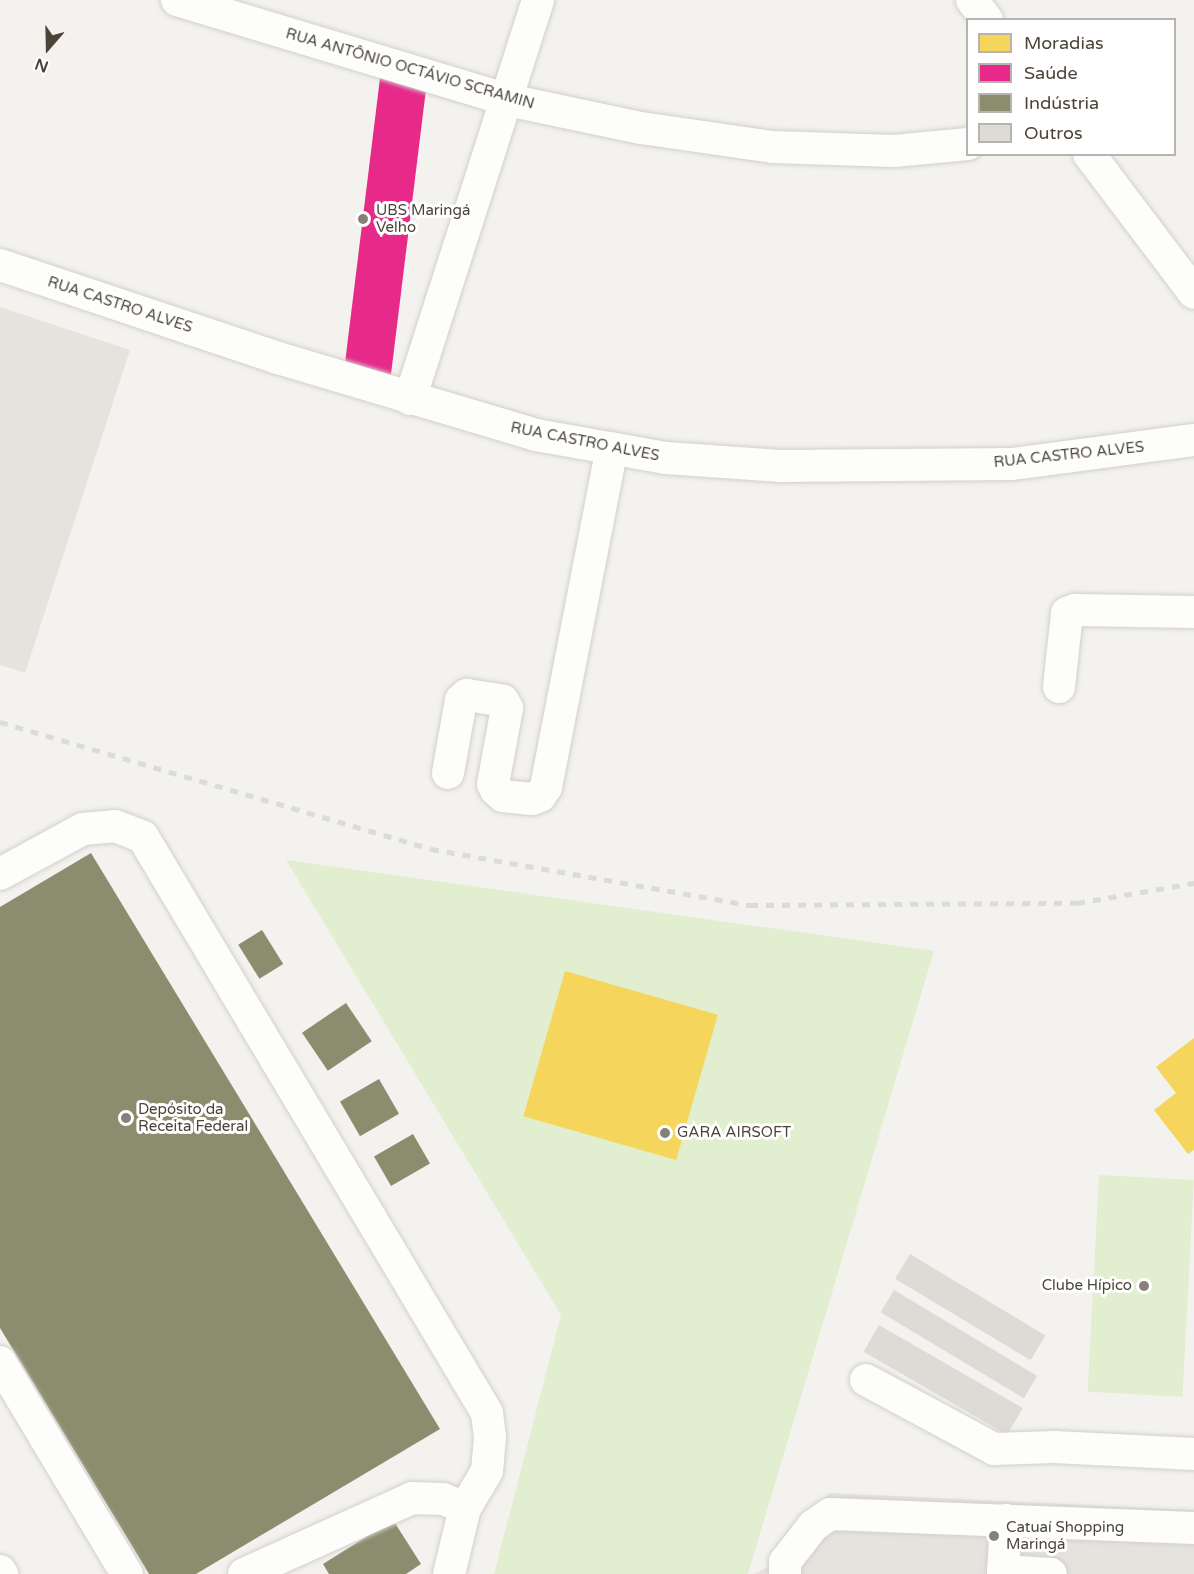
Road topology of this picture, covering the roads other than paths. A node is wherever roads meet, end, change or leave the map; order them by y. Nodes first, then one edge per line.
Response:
1 (177, 0) edge
2 (538, 0) edge
3 (972, 0) edge
4 (986, 18) edge
5 (508, 100) junction
6 (966, 144) edge
7 (1091, 156) edge
8 (0, 265) edge
9 (1194, 293) edge
10 (410, 399) junction
11 (1194, 440) edge
12 (612, 448) junction
13 (1194, 612) edge
14 (1059, 687) dead end
15 (448, 773) dead end
16 (0, 874) edge
17 (0, 1362) edge
18 (866, 1380) dead end
19 (1194, 1454) edge
20 (465, 1508) junction
21 (1006, 1520) junction
22 (1194, 1528) edge
23 (1003, 1573) edge
24 (127, 1574) edge
25 (244, 1574) edge
26 (449, 1574) edge
27 (785, 1574) edge
28 (1051, 1574) edge

1 - 5 street, RUA ANTÔNIO OCTÁVIO SCRAMIN
2 - 5 street
3 - 4 street
5 - 6 street, RUA ANTÔNIO OCTÁVIO SCRAMIN
5 - 10 street
7 - 9 street
8 - 10 street, RUA CASTRO ALVES
10 - 12 street, RUA CASTRO ALVES
11 - 12 street, RUA CASTRO ALVES
12 - 15 street
13 - 14 street
16 - 20 street
17 - 24 street
18 - 19 street
20 - 25 street
20 - 26 street
21 - 22 street
21 - 23 street
21 - 27 street
23 - 28 street

